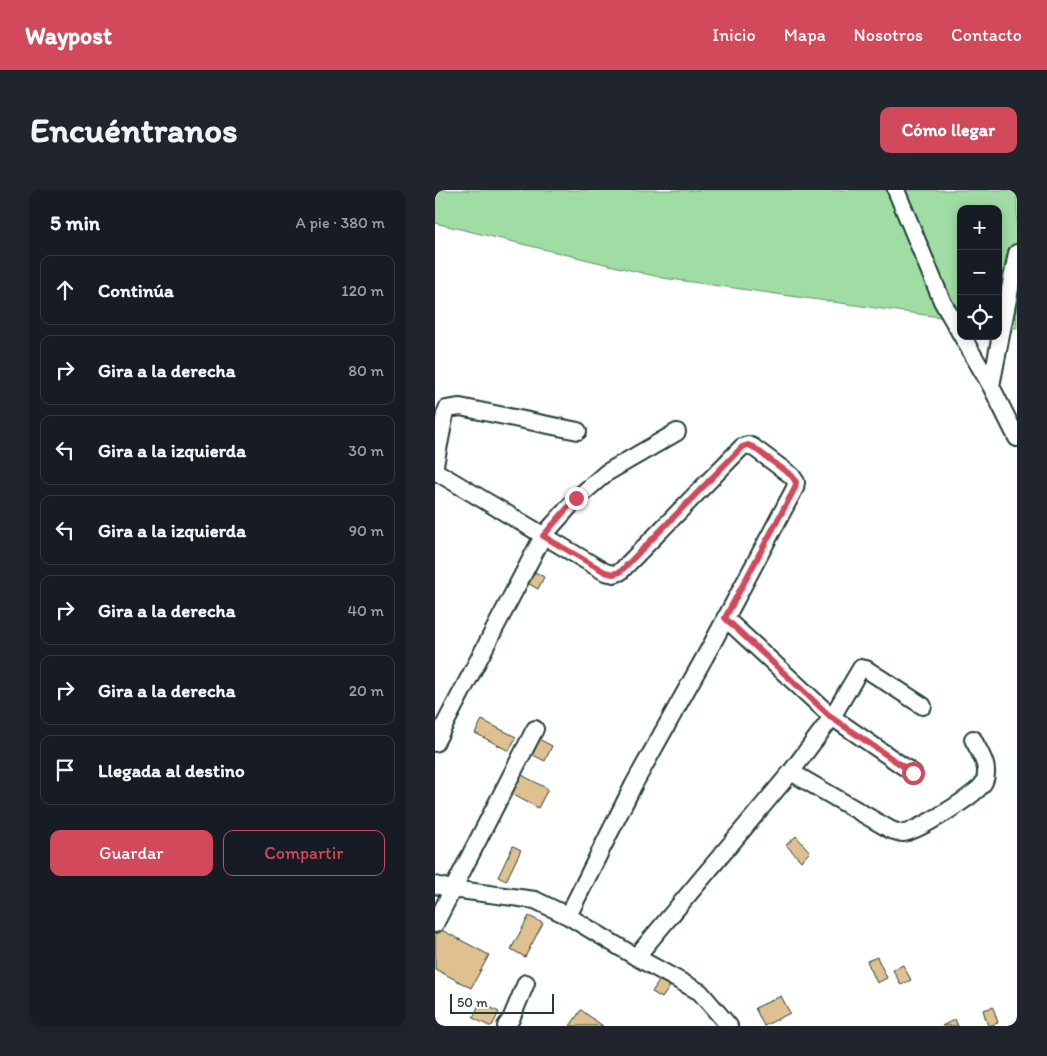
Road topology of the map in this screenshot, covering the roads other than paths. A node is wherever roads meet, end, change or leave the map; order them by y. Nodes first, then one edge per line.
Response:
1 (896, 190) edge
2 (1017, 253) edge
3 (957, 328) edge
4 (964, 340) edge
5 (991, 386) junction
6 (577, 431) dead end
7 (677, 432) dead end
8 (1017, 438) edge
9 (435, 465) edge
10 (435, 471) edge
11 (543, 536) junction
12 (725, 618) junction
13 (923, 706) dead end
14 (832, 718) junction
15 (535, 729) dead end
16 (973, 739) dead end
17 (435, 743) edge
18 (791, 772) junction
19 (913, 773) dead end
20 (435, 885) edge
21 (451, 889) junction
22 (568, 916) junction
23 (435, 924) edge
24 (636, 957) junction
25 (526, 983) dead end
26 (513, 1024) edge
27 (729, 1026) edge

1 - 3 street
2 - 5 street
4 - 5 street
5 - 8 street
6 - 9 street
7 - 11 street
10 - 11 street
11 - 12 street
11 - 17 street
12 - 14 street
12 - 22 street
13 - 14 street
14 - 18 street
14 - 19 street
15 - 21 street
16 - 18 street
18 - 24 street
20 - 21 street
21 - 22 street
21 - 23 street
22 - 24 street
24 - 27 street
25 - 26 street

